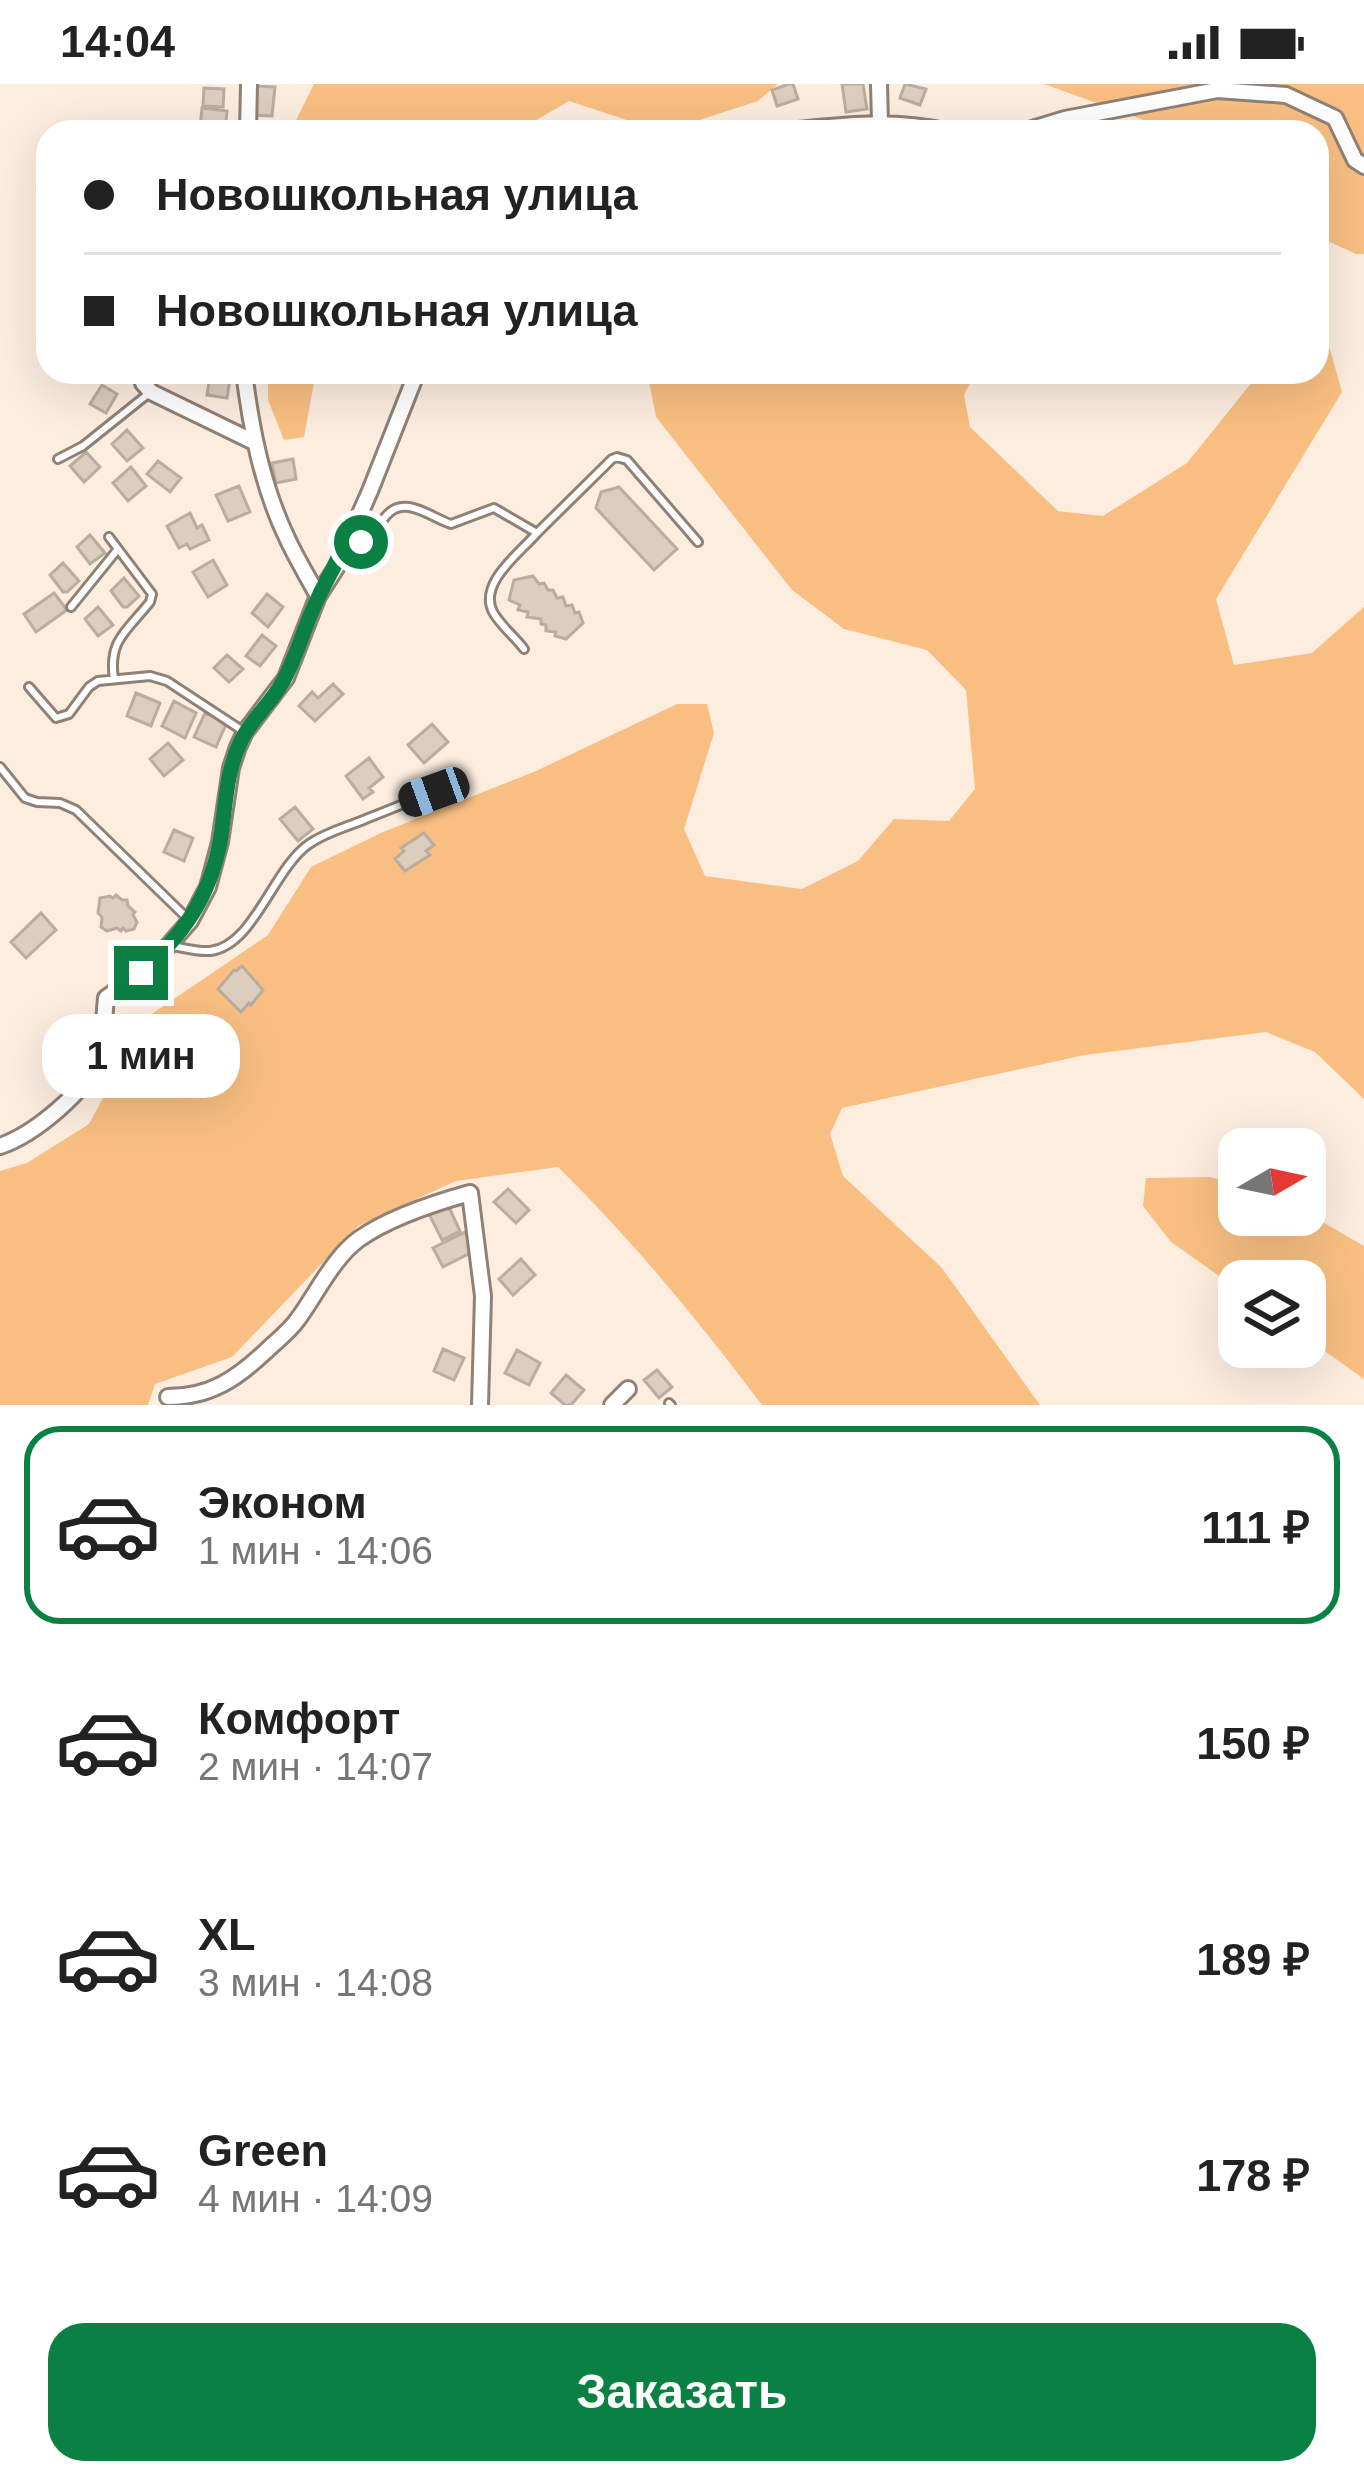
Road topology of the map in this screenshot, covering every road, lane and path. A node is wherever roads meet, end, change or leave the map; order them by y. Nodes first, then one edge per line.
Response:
1 (249, 84) edge
2 (879, 84) edge
3 (1217, 87) edge
4 (248, 120) edge
5 (880, 120) edge
6 (1062, 120) edge
7 (1364, 166) edge
8 (144, 384) edge
9 (246, 384) edge
10 (412, 384) edge
11 (151, 392) junction
12 (254, 442) junction
13 (58, 459) dead end
14 (537, 533) junction
15 (109, 537) dead end
16 (346, 541) junction
17 (698, 542) dead end
18 (118, 549) junction
19 (318, 596) junction
20 (71, 607) dead end
21 (524, 649) dead end
22 (114, 679) junction
23 (29, 688) dead end
24 (245, 733) junction
25 (0, 767) edge
26 (446, 787) dead end
27 (190, 921) junction
28 (169, 945) junction
29 (0, 1146) edge
30 (628, 1389) dead end
31 (168, 1396) dead end
32 (480, 1405) edge
33 (612, 1405) edge

1 - 4 street
2 - 5 street
3 - 6 street
3 - 7 street
8 - 11 street
9 - 12 street
10 - 16 street
11 - 12 street
11 - 13 lane
12 - 19 street
14 - 16 lane
14 - 17 lane
14 - 21 lane
15 - 18 lane
16 - 19 street
18 - 20 lane
18 - 22 lane
19 - 24 street
22 - 23 lane
22 - 24 lane
24 - 27 street
25 - 27 lane
26 - 28 lane
27 - 28 street
28 - 29 street
30 - 33 street
31 - 32 street

